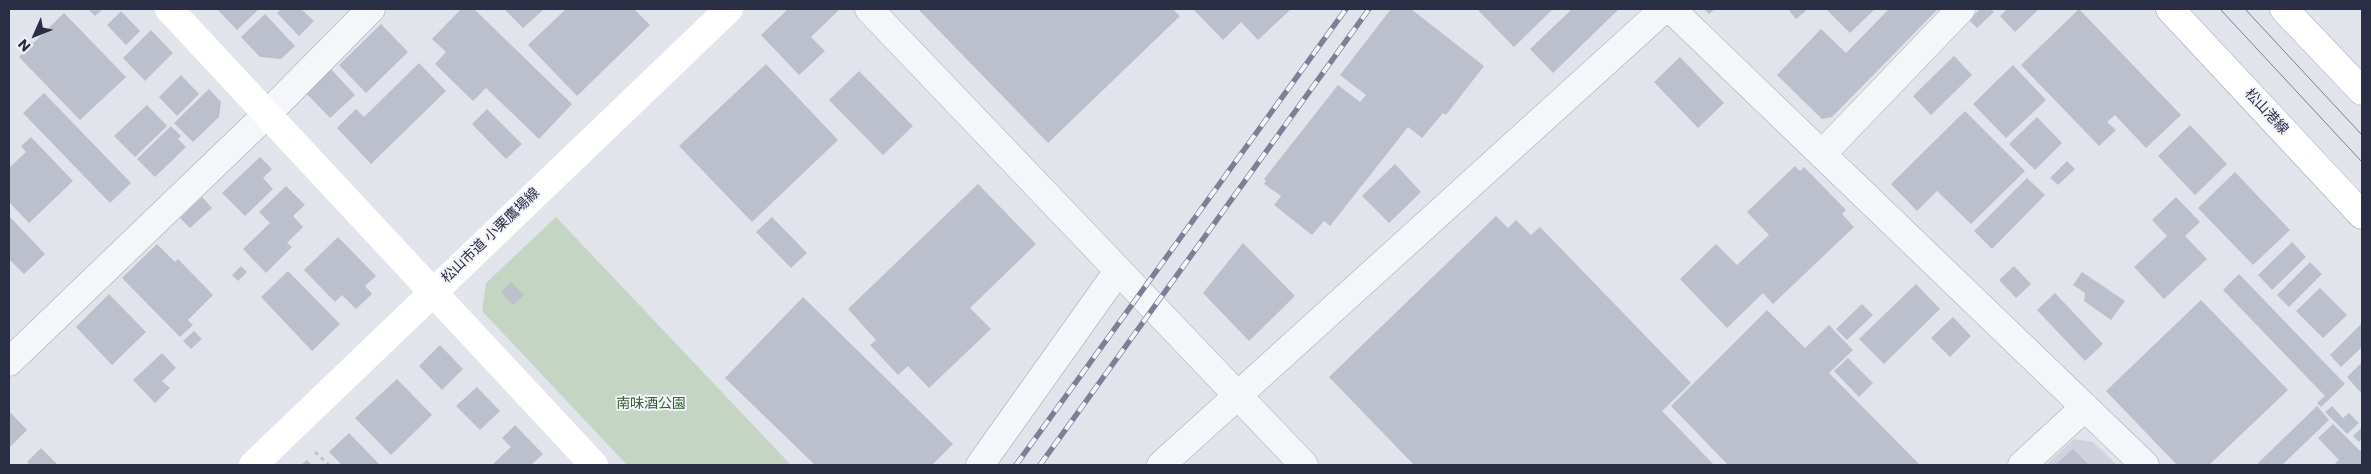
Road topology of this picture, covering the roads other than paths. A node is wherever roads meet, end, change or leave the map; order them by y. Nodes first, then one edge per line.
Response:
1 (168, 9) edge
2 (371, 9) edge
3 (729, 9) edge
4 (869, 9) edge
5 (1664, 9) edge
6 (1671, 9) edge
7 (1961, 9) edge
8 (2170, 9) edge
9 (2284, 9) edge
10 (2362, 91) edge
11 (266, 115) junction
12 (1822, 154) junction
13 (2362, 216) edge
14 (1118, 271) junction
15 (432, 292) junction
16 (9, 362) edge
17 (1238, 396) junction
18 (2085, 407) junction
19 (253, 465) edge
20 (594, 465) edge
21 (980, 465) edge
22 (1161, 465) edge
23 (1304, 465) edge
24 (2022, 465) edge
25 (2145, 465) edge

1 - 11 street
2 - 11 street
3 - 15 street, 松山市道 小栗鷹場線
4 - 14 street
5 - 17 street
6 - 12 street
7 - 12 street
8 - 13 street, 松山港線
9 - 10 street
11 - 15 street
11 - 16 street
12 - 18 street
14 - 17 street
14 - 21 street
15 - 19 street, 松山市道 小栗鷹場線
15 - 20 street
17 - 22 street
17 - 23 street
18 - 24 street
18 - 25 street

